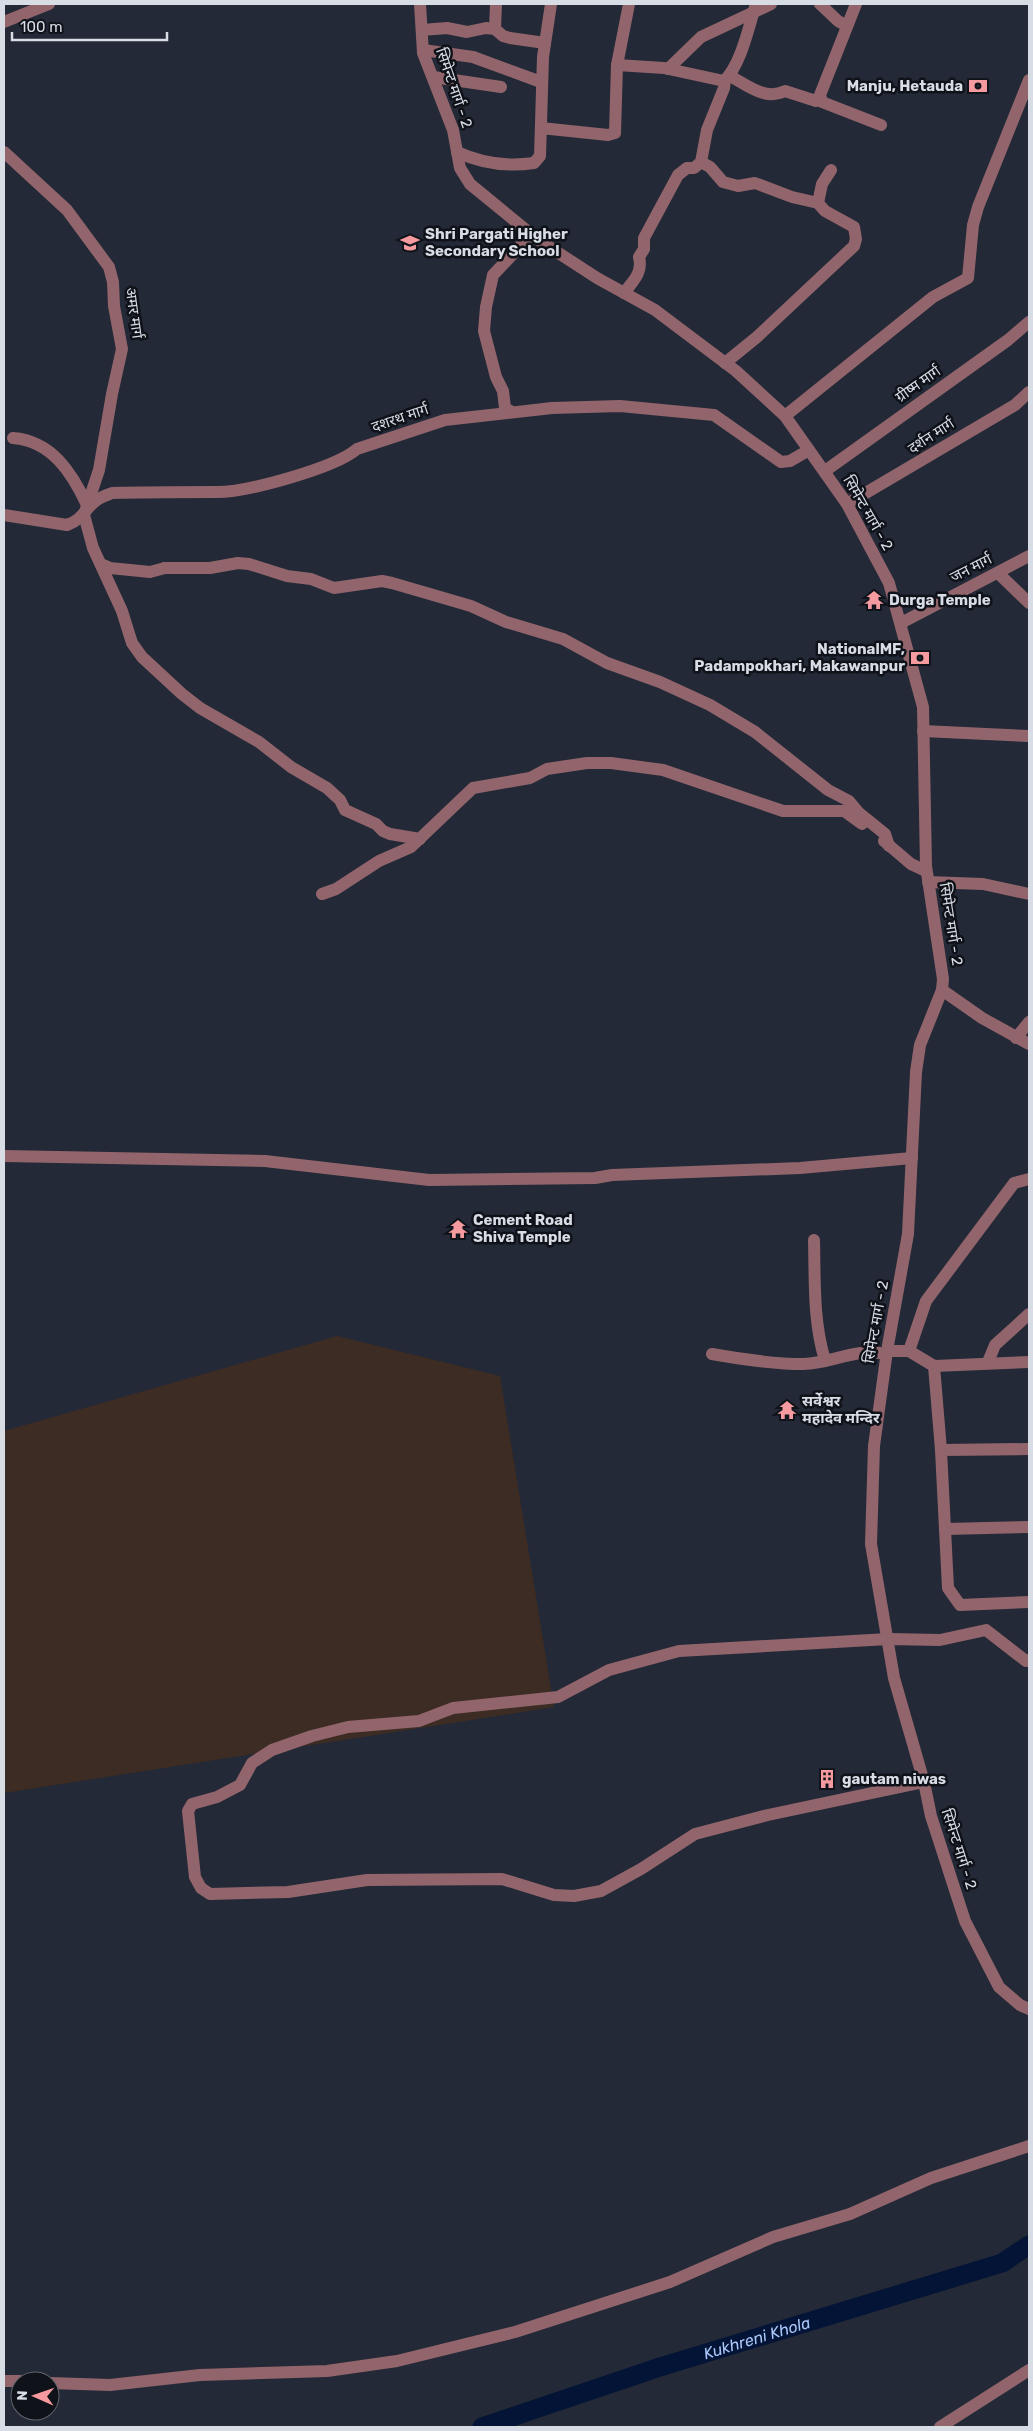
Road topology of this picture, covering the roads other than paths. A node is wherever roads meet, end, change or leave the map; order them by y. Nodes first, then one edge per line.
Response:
1 (48, 4) edge
2 (420, 4) edge
3 (496, 4) edge
4 (551, 4) edge
5 (629, 4) edge
6 (772, 4) edge
7 (820, 4) edge
8 (856, 4) edge
9 (754, 9) edge
10 (4, 22) edge
11 (847, 26) junction
12 (495, 29) junction
13 (422, 30) junction
14 (545, 43) junction
15 (423, 50) junction
16 (617, 65) junction
17 (668, 69) junction
18 (433, 77) junction
19 (727, 78) junction
20 (1029, 80) edge
21 (541, 82) junction
22 (501, 87) dead end
23 (820, 96) junction
24 (881, 125) dead end
25 (541, 128) junction
26 (4, 152) edge
27 (457, 152) junction
28 (701, 162) junction
29 (831, 170) dead end
30 (818, 202) junction
31 (531, 234) junction
32 (624, 293) junction
33 (1029, 322) edge
34 (725, 363) junction
35 (1029, 392) edge
36 (510, 411) junction
37 (785, 416) junction
38 (13, 438) dead end
39 (810, 450) junction
40 (825, 471) junction
41 (847, 504) junction
42 (86, 510) junction
43 (4, 515) edge
44 (1029, 556) edge
45 (102, 564) junction
46 (998, 573) junction
47 (1029, 603) edge
48 (901, 623) junction
49 (923, 730) junction
50 (1029, 736) edge
51 (420, 839) junction
52 (889, 846) junction
53 (927, 876) junction
54 (322, 894) dead end
55 (1029, 894) edge
56 (942, 990) junction
57 (1029, 1022) edge
58 (1016, 1038) junction
59 (1029, 1044) edge
60 (4, 1156) edge
61 (912, 1158) junction
62 (1029, 1179) edge
63 (814, 1240) dead end
64 (1029, 1314) edge
65 (909, 1351) junction
66 (887, 1353) junction
67 (712, 1354) dead end
68 (826, 1360) junction
69 (988, 1362) junction
70 (1029, 1362) edge
71 (934, 1366) junction
72 (1029, 1449) edge
73 (941, 1450) junction
74 (1029, 1527) edge
75 (945, 1529) junction
76 (1029, 1602) edge
77 (888, 1640) junction
78 (1029, 1660) edge
79 (924, 1782) junction
80 (1029, 2009) edge
81 (1029, 2146) edge
82 (1029, 2370) edge
83 (60, 2383) edge
84 (940, 2427) edge

1 - 10 street
2 - 13 street, सिमेन्ट मार्ग - 2
3 - 12 street
4 - 14 street
5 - 16 street
6 - 9 street
7 - 11 street
8 - 11 street
9 - 17 street
9 - 19 street
11 - 23 street
12 - 13 street
12 - 14 street
13 - 15 street, सिमेन्ट मार्ग - 2
14 - 21 street
15 - 18 street, सिमेन्ट मार्ग - 2
15 - 21 street
16 - 17 street
16 - 25 street
17 - 19 street
18 - 22 street
18 - 27 street, सिमेन्ट मार्ग - 2
19 - 23 street
19 - 28 street
20 - 37 street
21 - 25 street
23 - 24 street
25 - 27 street
26 - 42 street, अमर मार्ग
27 - 31 street, सिमेन्ट मार्ग - 2
28 - 30 street
28 - 32 street
29 - 30 street
30 - 34 street
31 - 32 street, सिमेन्ट मार्ग - 2
31 - 36 street
32 - 34 street, सिमेन्ट मार्ग - 2
33 - 40 street, ग्रीष्म मार्ग
34 - 37 street, सिमेन्ट मार्ग - 2
35 - 41 street, दर्शन मार्ग
36 - 39 street, दशरथ मार्ग
36 - 42 street, दशरथ मार्ग
37 - 39 street, सिमेन्ट मार्ग - 2
38 - 42 street
39 - 40 street, सिमेन्ट मार्ग - 2
40 - 41 street, सिमेन्ट मार्ग - 2
41 - 48 street, सिमेन्ट मार्ग - 2
42 - 43 street, दशरथ मार्ग
42 - 45 street
44 - 46 street, जन मार्ग
45 - 51 street
45 - 52 street
46 - 47 street
46 - 48 street, जन मार्ग
48 - 49 street, सिमेन्ट मार्ग - 2
49 - 50 street
49 - 53 street, सिमेन्ट मार्ग - 2
51 - 52 street
51 - 54 street
52 - 53 street
53 - 55 street
53 - 56 street, सिमेन्ट मार्ग - 2
56 - 58 street
56 - 61 street, सिमेन्ट मार्ग - 2
57 - 58 street
58 - 59 street
60 - 61 street
61 - 66 street, सिमेन्ट मार्ग - 2
62 - 65 street
63 - 68 street
64 - 69 street
65 - 66 street
65 - 71 street
66 - 68 street
66 - 77 street, सिमेन्ट मार्ग - 2
67 - 68 street
69 - 70 street
69 - 71 street
71 - 73 street
72 - 73 street
73 - 75 street
74 - 75 street
75 - 76 street
77 - 78 street
77 - 79 street, सिमेन्ट मार्ग - 2
77 - 79 street
79 - 80 street, सिमेन्ट मार्ग - 2
81 - 83 street
82 - 84 street

